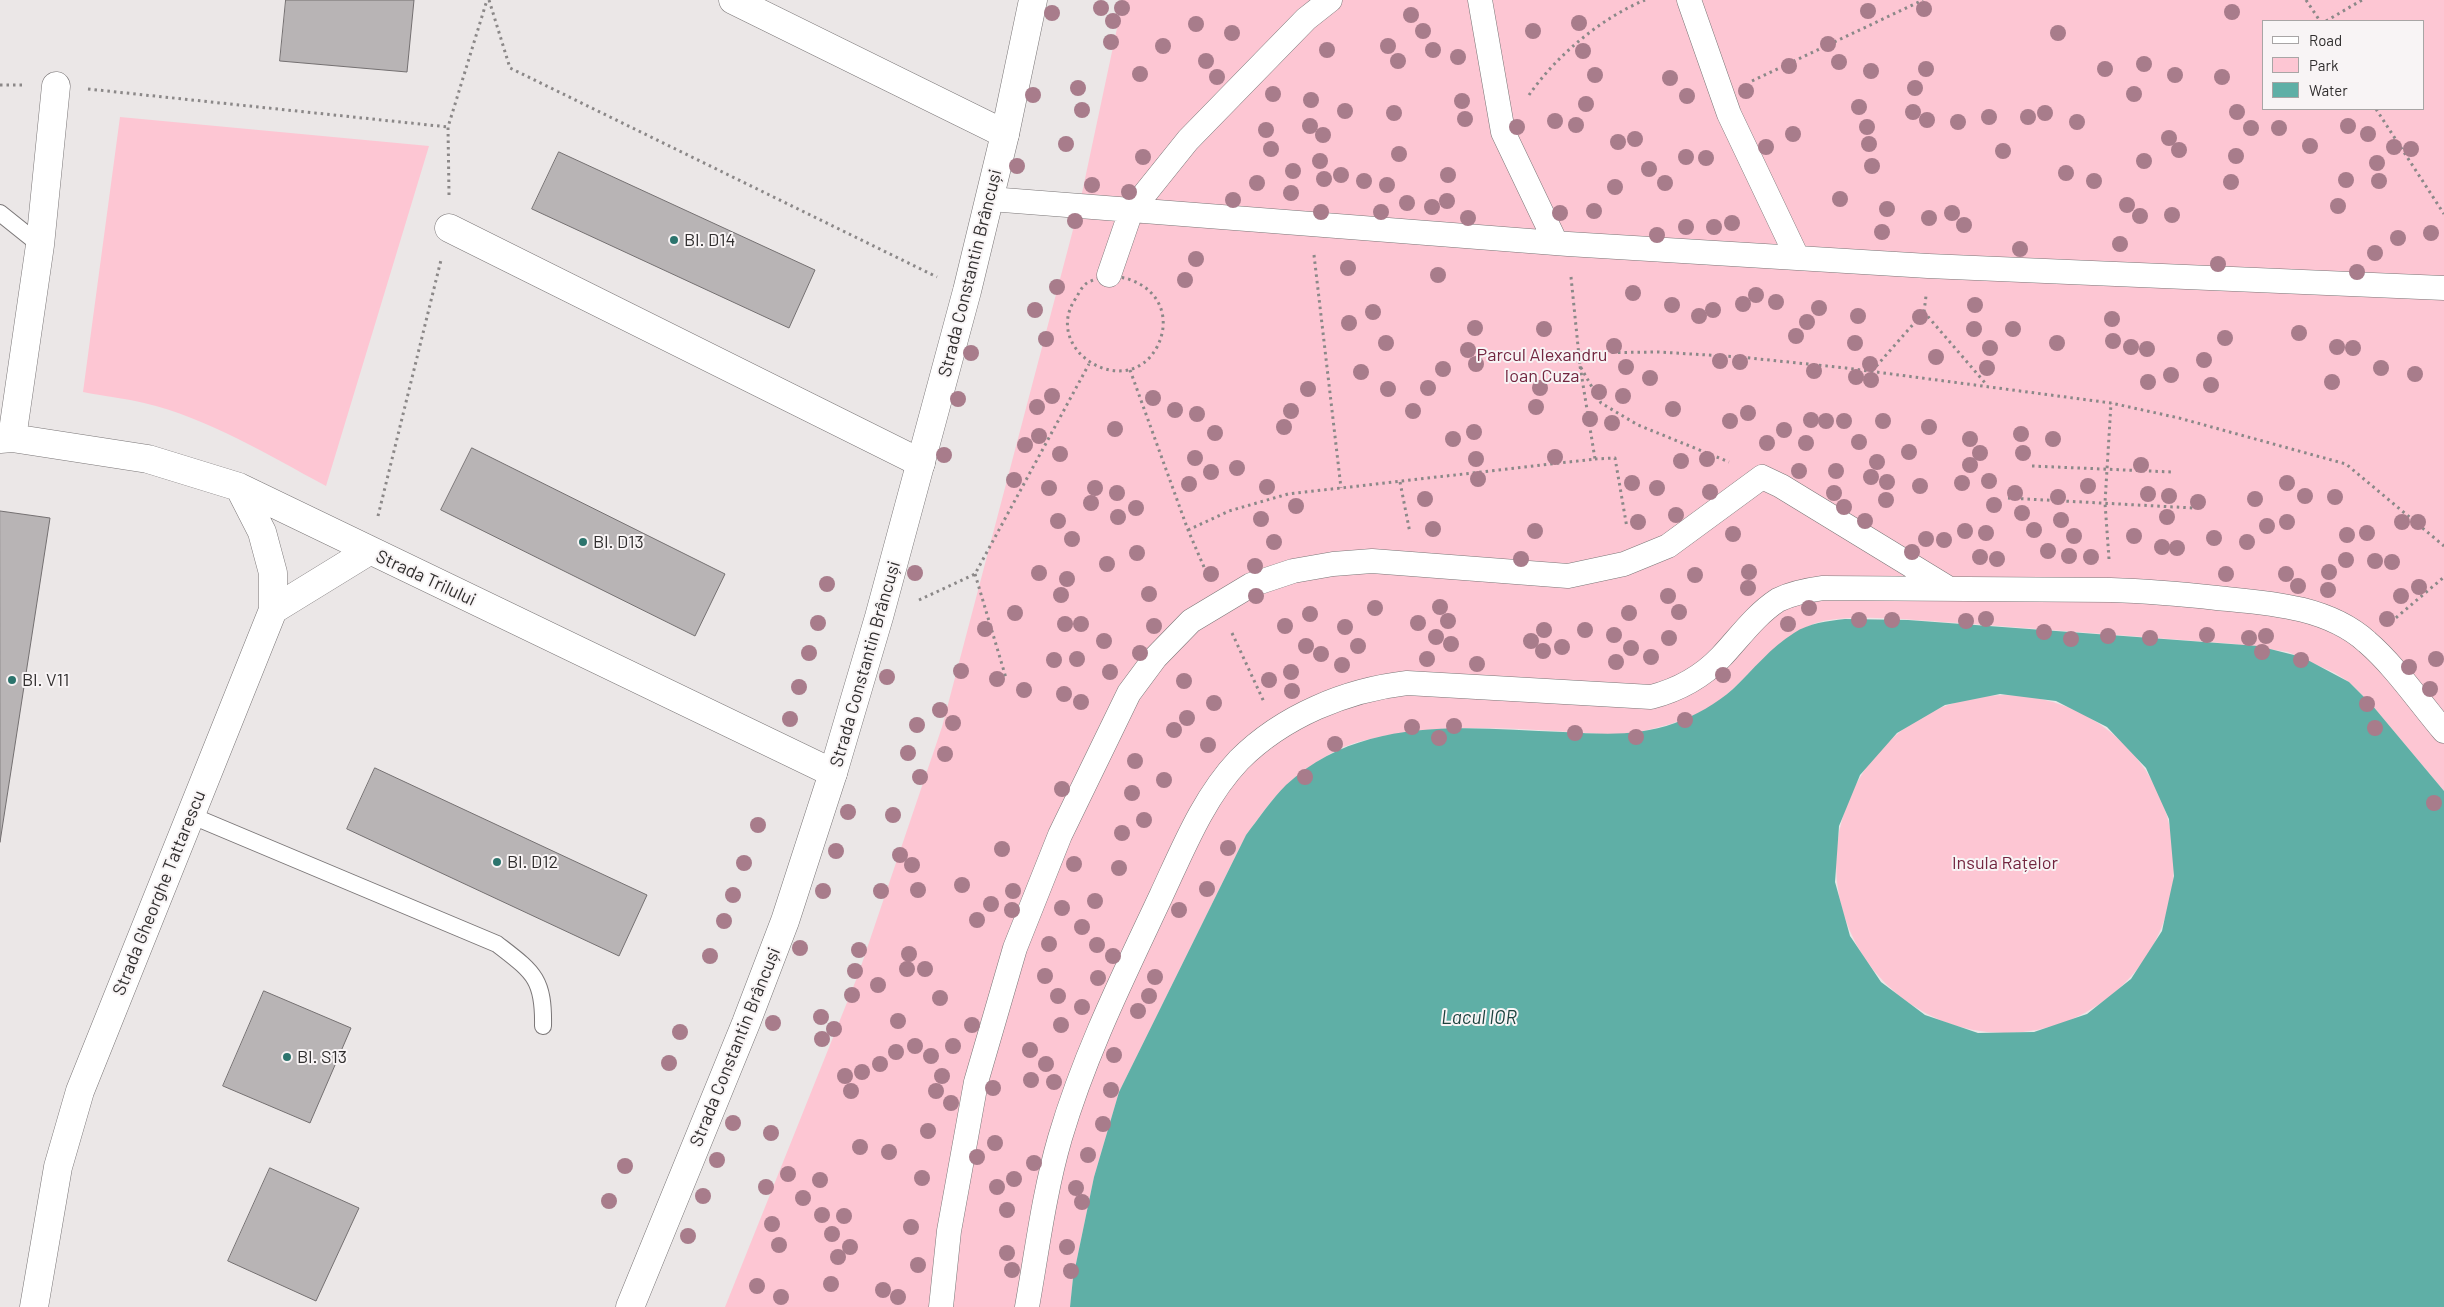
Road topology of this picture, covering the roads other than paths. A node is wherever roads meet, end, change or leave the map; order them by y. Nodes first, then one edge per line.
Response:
1 (734, 0) edge
2 (1032, 0) edge
3 (1330, 0) edge
4 (1480, 0) edge
5 (1689, 0) edge
6 (56, 86) road end
7 (1004, 134) junction
8 (990, 198) junction
9 (1131, 211) junction
10 (0, 213) edge
11 (449, 228) road end
12 (1562, 243) junction
13 (40, 245) junction
14 (1797, 257) junction
15 (1109, 276) road end
16 (2444, 288) edge
17 (6, 438) edge
18 (921, 463) junction
19 (239, 487) junction
20 (369, 551) junction
21 (1949, 588) junction
22 (273, 610) junction
23 (2444, 732) edge
24 (833, 773) junction
25 (190, 815) junction
26 (543, 1026) dead end
27 (34, 1307) edge
28 (630, 1307) edge
29 (941, 1307) edge
30 (1027, 1307) edge

1 - 7 street
2 - 7 street, Strada Constantin Brâncuși
3 - 9 street
4 - 12 street
5 - 14 street
6 - 13 street
7 - 8 street, Strada Constantin Brâncuși
8 - 9 street
8 - 18 street, Strada Constantin Brâncuși
9 - 12 street
9 - 15 street
10 - 13 lane
11 - 18 street
12 - 14 street
13 - 17 street
14 - 16 street
17 - 19 street, Strada Trilului
18 - 24 street, Strada Constantin Brâncuși
19 - 20 street, Strada Trilului
19 - 22 street, Strada Gheorghe Tattarescu
20 - 22 street
20 - 24 street, Strada Trilului
21 - 23 street
21 - 29 street
21 - 30 street
22 - 25 street, Strada Gheorghe Tattarescu
24 - 28 street, Strada Constantin Brâncuși
25 - 26 lane
25 - 27 street, Strada Gheorghe Tattarescu

